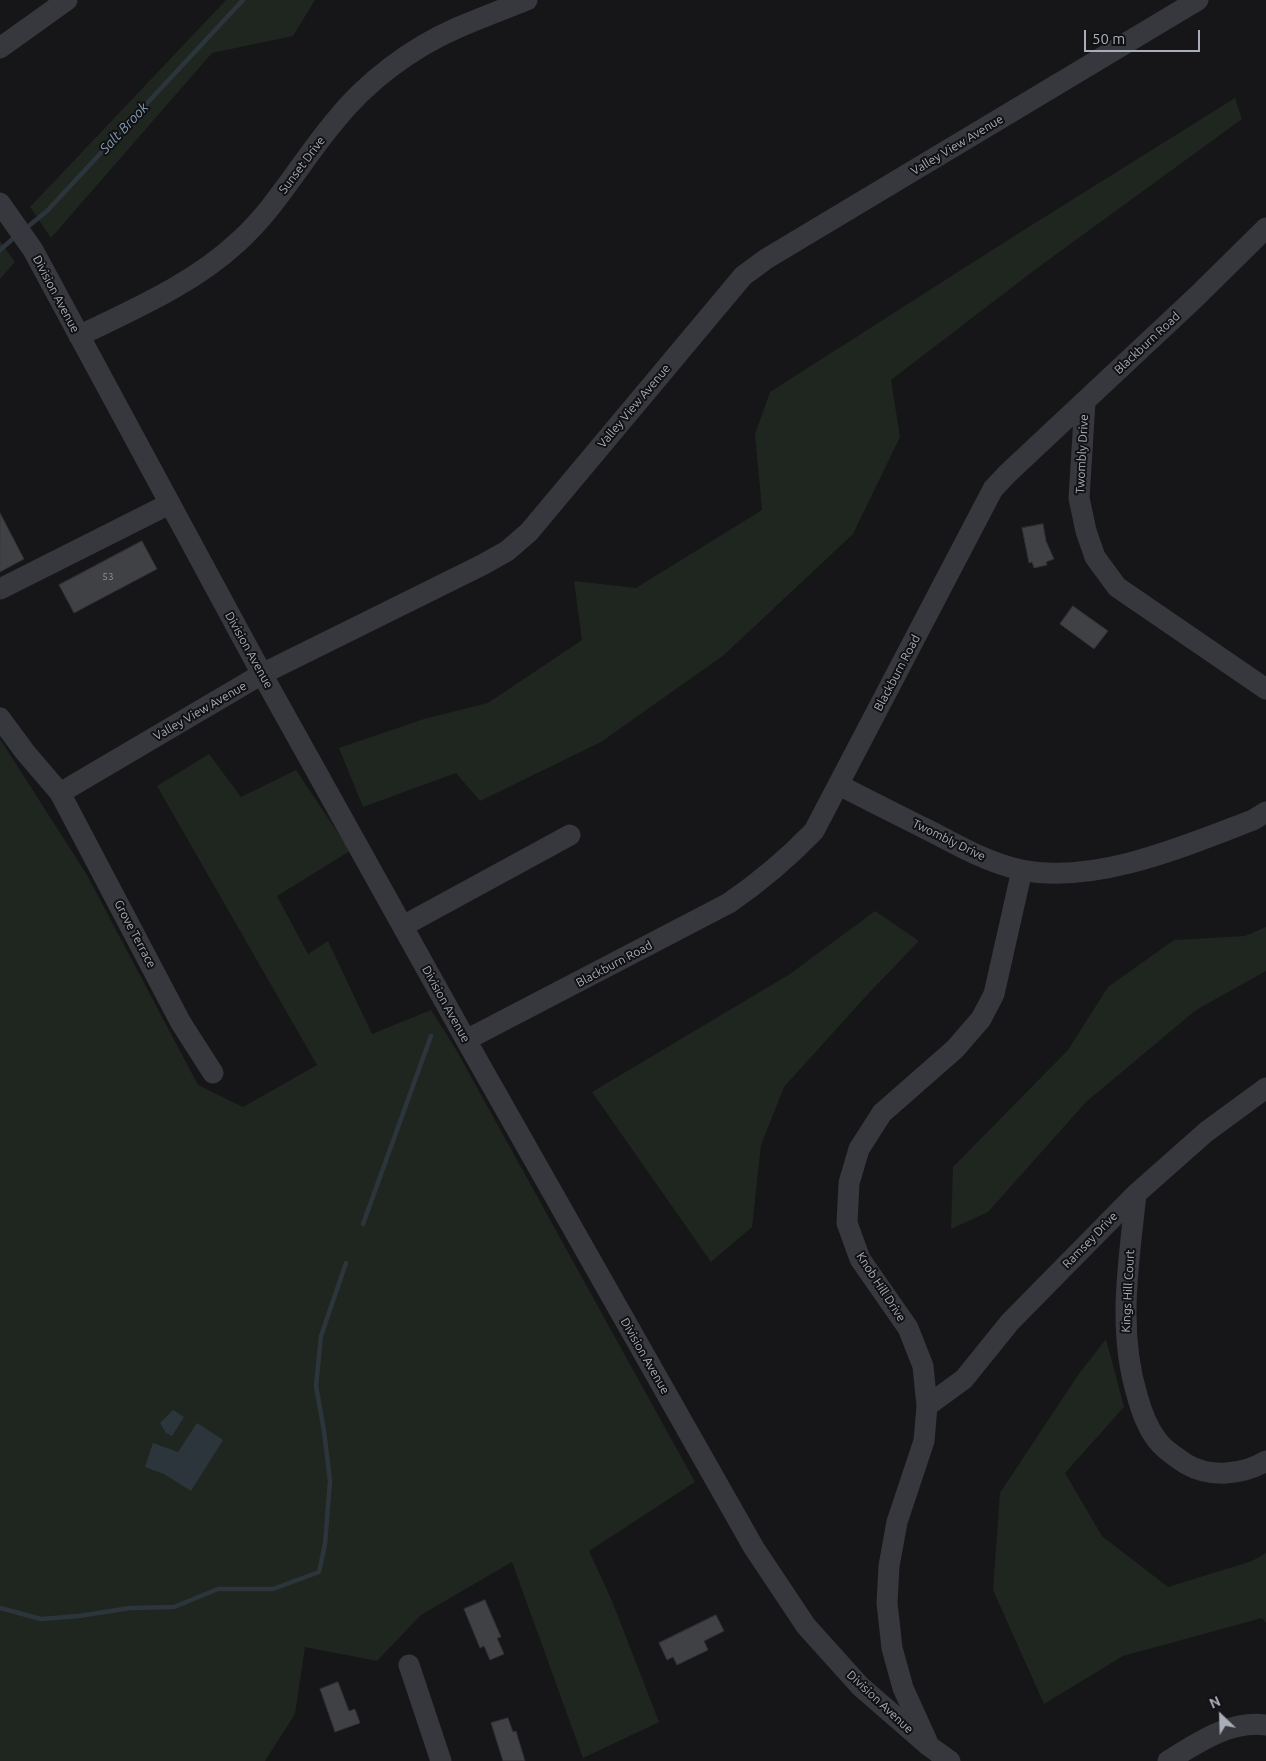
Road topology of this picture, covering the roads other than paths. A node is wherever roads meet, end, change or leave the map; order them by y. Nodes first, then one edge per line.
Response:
1 (67, 0) edge
2 (528, 0) edge
3 (1198, 0) edge
4 (0, 48) edge
5 (0, 204) edge
6 (1266, 228) edge
7 (79, 336) junction
8 (1085, 402) junction
9 (169, 504) junction
10 (0, 589) edge
11 (262, 674) junction
12 (1266, 689) edge
13 (0, 718) edge
14 (839, 785) junction
15 (60, 793) junction
16 (1266, 812) edge
17 (570, 834) dead end
18 (1022, 870) junction
19 (403, 926) junction
20 (466, 1040) junction
21 (213, 1073) dead end
22 (1266, 1088) edge
23 (1136, 1194) junction
24 (927, 1406) junction
25 (1266, 1460) edge
26 (409, 1665) dead end
27 (1266, 1725) edge
28 (929, 1746) junction
29 (441, 1761) edge
30 (950, 1761) edge
31 (1168, 1761) edge

1 - 4 street
2 - 7 street, Sunset Drive
3 - 11 street, Valley View Avenue
5 - 7 street, Division Avenue
6 - 8 street, Blackburn Road
7 - 9 street, Division Avenue
8 - 12 street, Twombly Drive
8 - 14 street, Blackburn Road
9 - 10 street
9 - 11 street, Division Avenue
11 - 15 street, Valley View Avenue
11 - 19 street, Division Avenue
13 - 15 street, Grove Terrace
14 - 18 street, Twombly Drive
14 - 20 street, Blackburn Road
15 - 21 street, Grove Terrace
16 - 18 street, Twombly Drive
17 - 19 street
18 - 24 street, Knob Hill Drive
19 - 20 street, Division Avenue
20 - 28 street, Division Avenue
22 - 23 street, Ramsey Drive
23 - 24 street, Ramsey Drive
23 - 25 street, Kings Hill Court
24 - 28 street, Knob Hill Drive
26 - 29 street
27 - 31 street
28 - 30 street, Division Avenue

